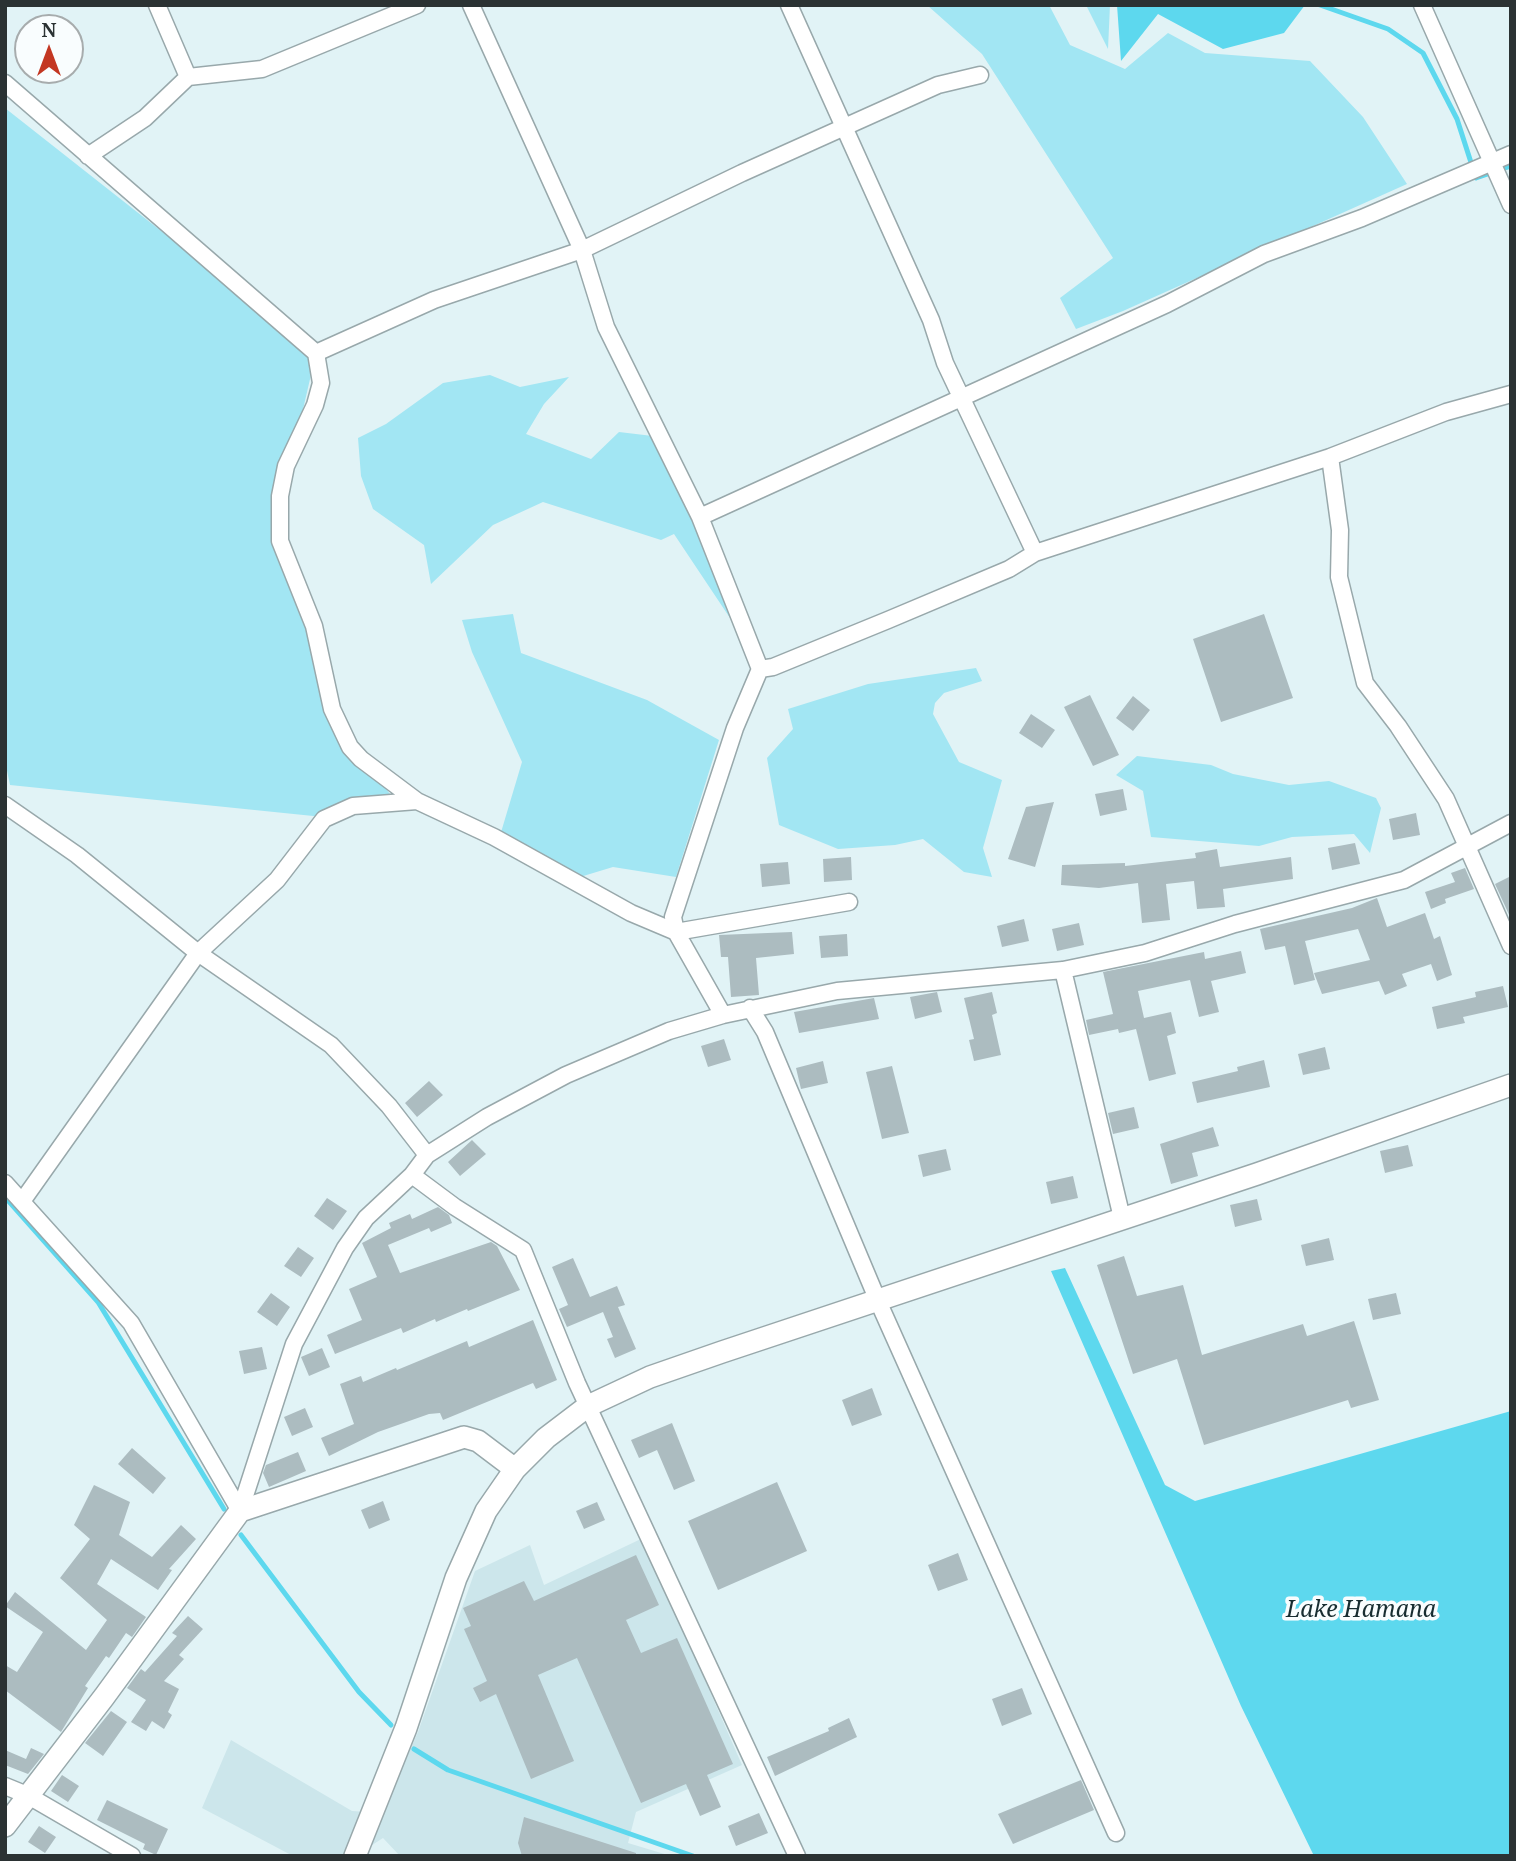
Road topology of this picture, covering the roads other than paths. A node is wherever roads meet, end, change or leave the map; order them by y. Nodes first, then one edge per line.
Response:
1 (157, 5) edge
2 (417, 5) edge
3 (471, 5) edge
4 (789, 5) edge
5 (1422, 5) edge
6 (980, 75) dead end
7 (188, 77) junction
8 (5, 83) edge
9 (842, 128) junction
10 (1511, 153) edge
11 (88, 156) junction
12 (1485, 170) junction
13 (1511, 205) edge
14 (582, 250) junction
15 (316, 353) junction
16 (1511, 394) edge
17 (963, 395) junction
18 (1330, 457) junction
19 (701, 517) junction
20 (1035, 553) junction
21 (760, 669) junction
22 (417, 801) junction
23 (5, 805) edge
24 (1511, 823) edge
25 (1466, 849) junction
26 (849, 902) dead end
27 (676, 932) junction
28 (1511, 947) edge
29 (198, 953) junction
30 (1063, 970) junction
31 (750, 1008) junction
32 (723, 1015) junction
33 (1511, 1086) edge
34 (427, 1156) junction
35 (412, 1175) junction
36 (5, 1183) edge
37 (23, 1200) junction
38 (1122, 1219) junction
39 (878, 1301) junction
40 (589, 1406) junction
41 (515, 1469) junction
42 (240, 1511) junction
43 (5, 1786) edge
44 (27, 1795) junction
45 (5, 1825) edge
46 (1116, 1833) dead end
47 (132, 1856) edge
48 (355, 1856) edge
49 (797, 1856) edge

1 - 7 street
2 - 7 street
3 - 14 street
4 - 9 street
5 - 12 street
6 - 9 street
7 - 11 street
8 - 11 street
9 - 14 street
9 - 17 street
10 - 12 street
11 - 15 street
12 - 13 street
12 - 17 street
14 - 15 street
14 - 19 street
15 - 22 street
16 - 18 street
17 - 19 street
17 - 20 street
18 - 20 street
18 - 25 street
19 - 21 street
20 - 21 street
21 - 27 street
22 - 27 street
22 - 29 street
23 - 29 street
24 - 25 street
25 - 28 street
25 - 30 street
26 - 27 street
27 - 32 street
29 - 34 street
29 - 37 street
30 - 31 street
30 - 38 street
31 - 32 street
31 - 39 street
32 - 34 street
33 - 38 street
34 - 35 street
35 - 40 street
35 - 42 street
36 - 37 street
37 - 42 street
38 - 39 street
39 - 40 street
39 - 46 street
40 - 41 street
40 - 49 street
41 - 42 street
41 - 48 street
42 - 44 street
43 - 44 street
44 - 45 street
44 - 47 street

